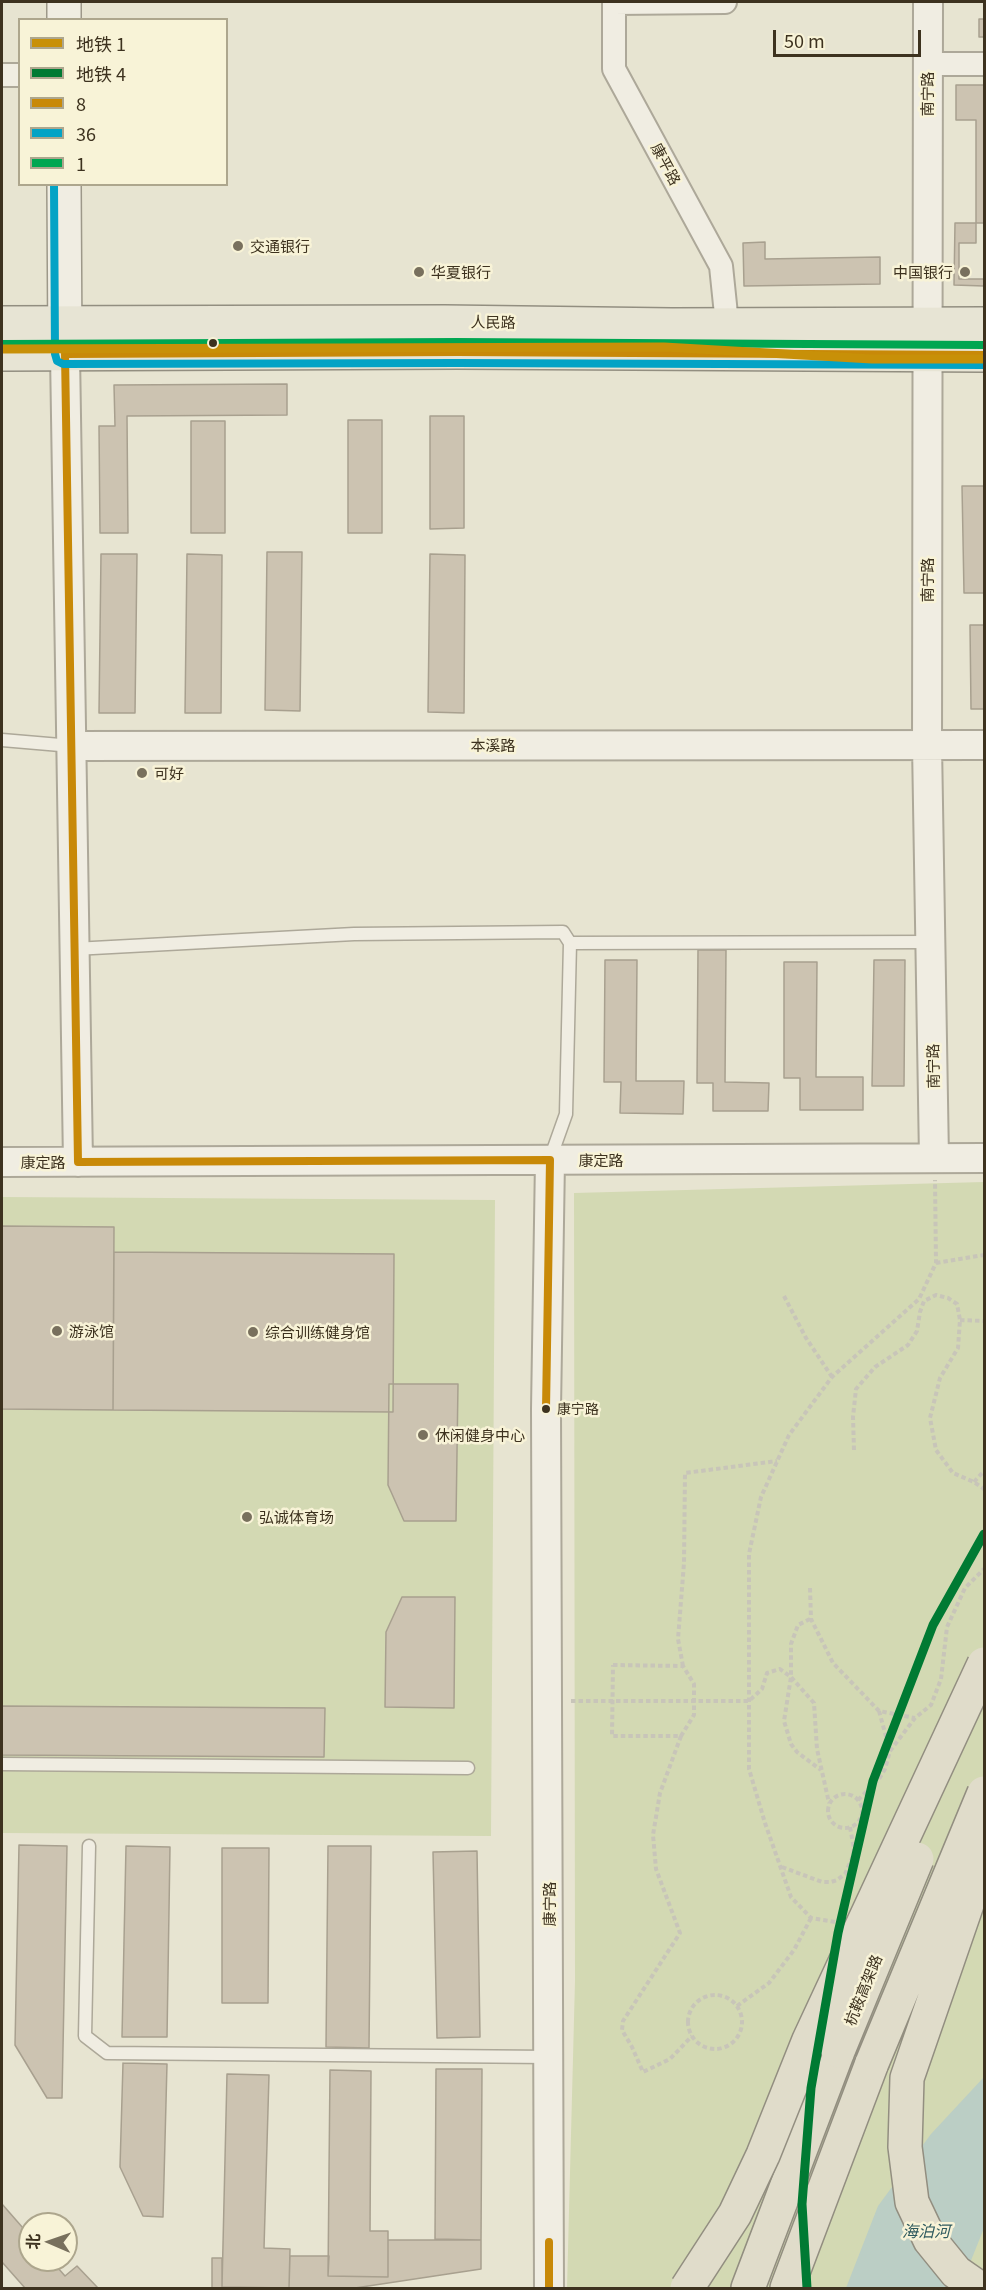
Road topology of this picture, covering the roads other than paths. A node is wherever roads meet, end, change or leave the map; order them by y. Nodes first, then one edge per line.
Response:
1 (63, 2) edge
2 (614, 2) edge
3 (725, 2) edge
4 (928, 2) edge
5 (64, 18) edge
6 (928, 64) junction
7 (984, 64) edge
8 (2, 75) edge
9 (18, 75) edge
10 (64, 186) edge
11 (2, 323) edge
12 (727, 324) junction
13 (984, 324) edge
14 (65, 338) junction
15 (927, 340) junction
16 (2, 354) edge
17 (984, 355) edge
18 (2, 740) edge
19 (927, 745) junction
20 (984, 745) edge
21 (72, 746) junction
22 (931, 942) junction
23 (570, 943) junction
24 (74, 949) junction
25 (934, 1158) junction
26 (984, 1158) edge
27 (549, 1160) junction
28 (78, 1161) junction
29 (2, 1162) edge
30 (984, 1664) edge
31 (984, 1693) edge
32 (2, 1764) edge
33 (468, 1768) dead end
34 (984, 1793) edge
35 (89, 1846) dead end
36 (984, 1855) edge
37 (549, 2057) junction
38 (549, 2289) edge
39 (687, 2289) edge
40 (748, 2289) edge
41 (787, 2289) edge
42 (979, 2289) edge

1 - 5 main road
2 - 3 street
2 - 12 street, 康平路
4 - 6 street, 南宁路
6 - 7 street
6 - 15 street, 南宁路
8 - 9 street
10 - 14 main road
11 - 14 main road, 人民路
12 - 14 main road, 人民路
12 - 15 main road, 人民路
13 - 15 main road, 人民路
14 - 15 main road, 人民路
14 - 16 main road, 人民路
14 - 21 street
15 - 17 main road, 人民路
15 - 19 street, 南宁路
18 - 21 lane, 本溪路
19 - 20 street, 本溪路
19 - 21 street, 本溪路
19 - 22 street, 南宁路
21 - 24 street
22 - 23 lane
22 - 25 street, 南宁路
23 - 24 lane
23 - 27 lane
24 - 28 street
25 - 26 street, 康定路
25 - 27 street, 康定路
27 - 28 street, 康定路
27 - 37 street, 康宁路
28 - 29 street, 康定路
30 - 39 highway, bridge
31 - 40 highway, 杭鞍高架路, bridge
32 - 33 lane
34 - 41 highway, bridge
35 - 37 lane
36 - 42 highway, bridge
37 - 38 street, 康宁路

